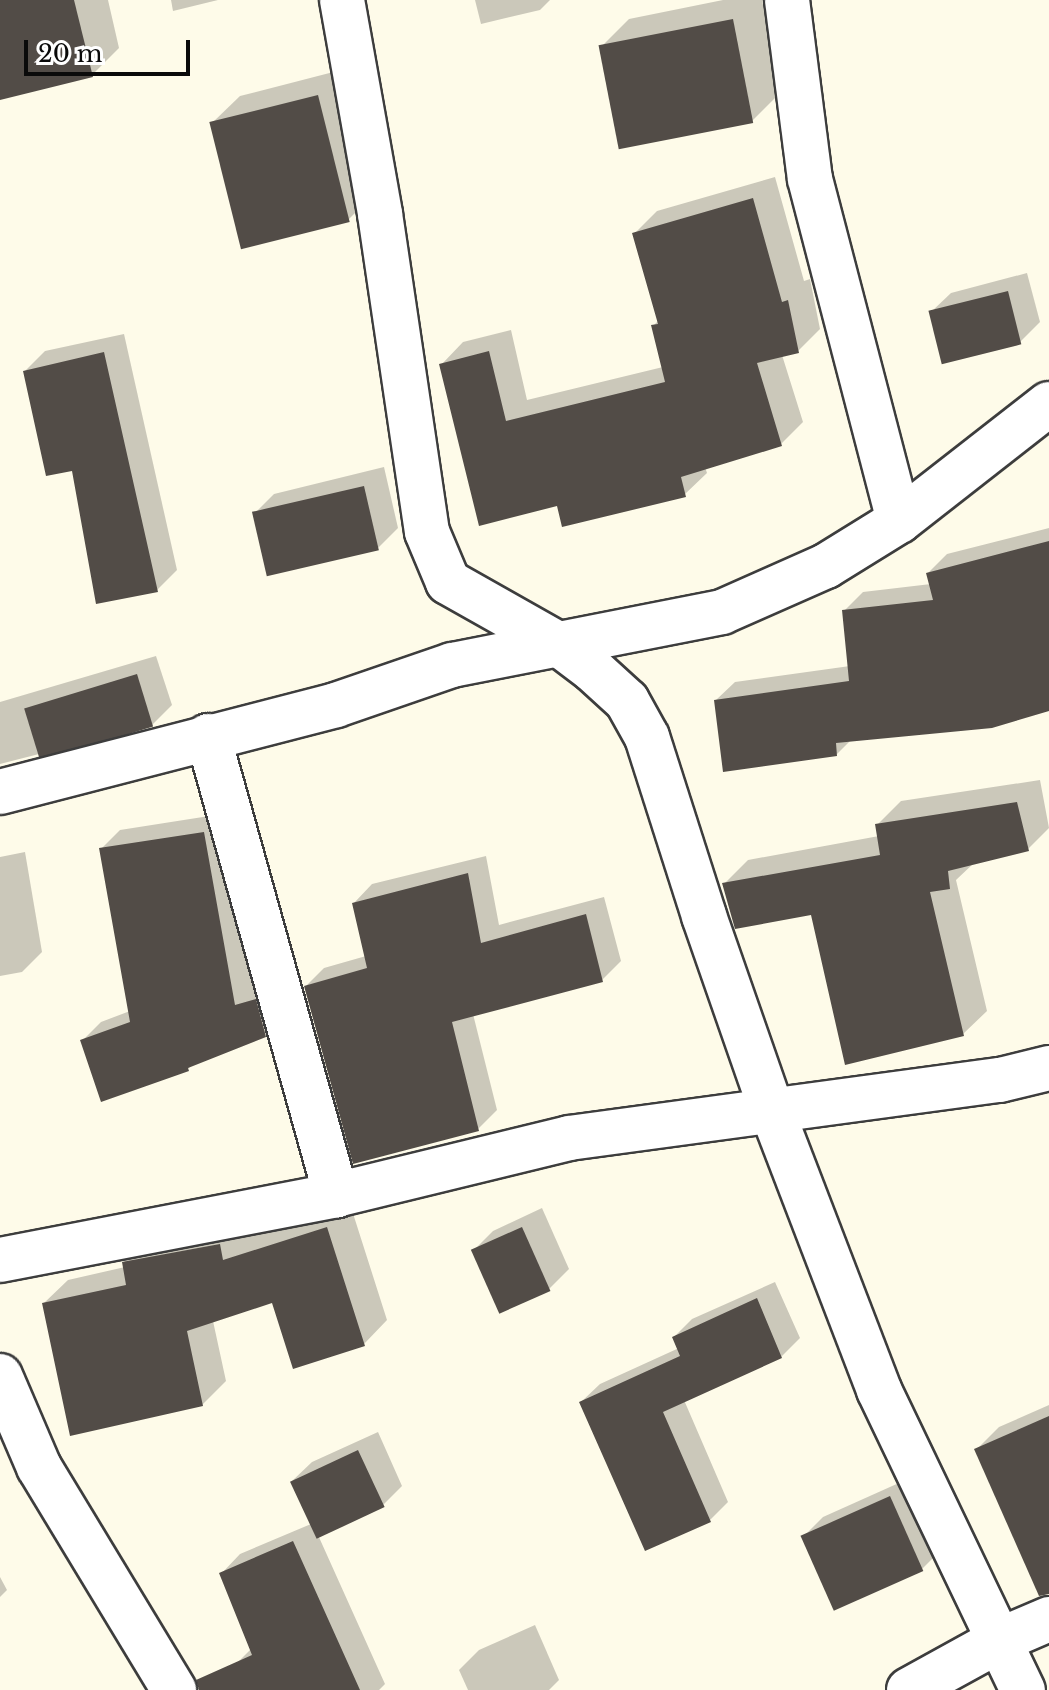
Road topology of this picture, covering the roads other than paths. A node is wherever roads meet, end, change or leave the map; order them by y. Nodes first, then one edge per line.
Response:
1 (342, 0) edge
2 (787, 0) edge
3 (1049, 404) edge
4 (899, 521) junction
5 (560, 645) junction
6 (208, 736) junction
7 (1, 784) edge
8 (1049, 1068) edge
9 (772, 1111) junction
10 (336, 1195) junction
11 (0, 1260) edge
12 (0, 1376) edge
13 (1049, 1619) edge
14 (1000, 1640) junction
15 (174, 1690) edge
16 (909, 1690) edge
17 (1023, 1690) edge

1 - 5 street
2 - 4 street
3 - 4 street
4 - 5 street
5 - 6 street
5 - 9 street
6 - 7 street
6 - 10 street
8 - 9 street
9 - 10 street
9 - 14 street
10 - 11 street
12 - 15 street
13 - 14 street
14 - 16 street
14 - 17 street

